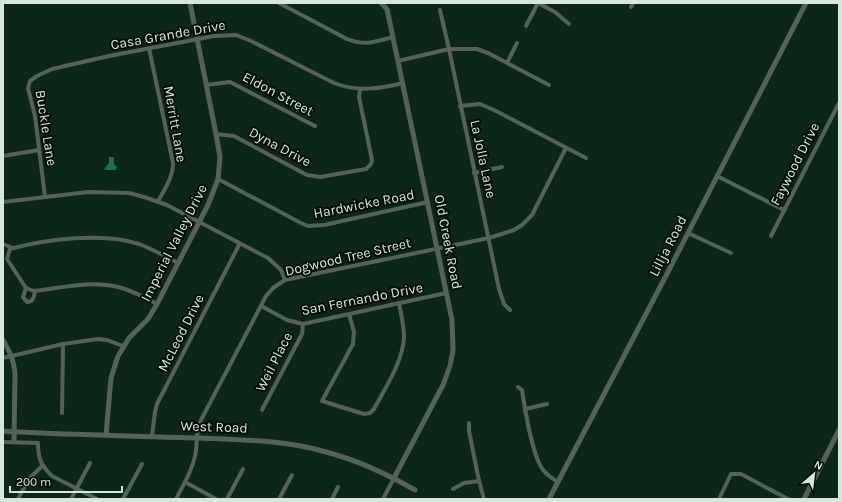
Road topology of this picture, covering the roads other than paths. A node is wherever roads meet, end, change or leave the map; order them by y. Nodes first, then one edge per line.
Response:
1 (190, 3) edge
2 (279, 3) edge
3 (381, 3) edge
4 (538, 3) edge
5 (806, 3) edge
6 (440, 10) dead end
7 (569, 24) dead end
8 (526, 26) dead end
9 (393, 38) junction
10 (196, 39) junction
11 (517, 43) dead end
12 (150, 48) junction
13 (449, 49) junction
14 (398, 61) junction
15 (507, 63) junction
16 (45, 72) joint
17 (403, 83) junction
18 (206, 85) junction
19 (549, 85) dead end
20 (360, 90) junction
21 (839, 102) edge
22 (460, 106) junction
23 (315, 126) dead end
24 (216, 134) junction
25 (566, 148) junction
26 (39, 150) junction
27 (3, 156) edge
28 (586, 158) dead end
29 (502, 167) dead end
30 (474, 173) junction
31 (717, 176) junction
32 (218, 179) junction
33 (45, 197) junction
34 (158, 201) junction
35 (3, 202) edge
36 (428, 202) junction
37 (784, 210) junction
38 (199, 221) junction
39 (688, 233) junction
40 (771, 236) dead end
41 (489, 238) junction
42 (3, 244) edge
43 (240, 244) junction
44 (13, 248) junction
45 (437, 248) junction
46 (731, 253) dead end
47 (5, 258) edge
48 (178, 263) junction
49 (285, 280) junction
50 (26, 288) junction
51 (35, 291) junction
52 (446, 293) junction
53 (399, 303) junction
54 (158, 304) junction
55 (261, 306) junction
56 (510, 310) dead end
57 (349, 314) junction
58 (303, 324) junction
59 (3, 340) edge
60 (63, 344) junction
61 (123, 346) junction
62 (12, 356) junction
63 (3, 358) edge
64 (518, 387) dead end
65 (547, 404) dead end
66 (525, 409) junction
67 (262, 410) dead end
68 (62, 413) dead end
69 (469, 423) dead end
70 (839, 430) edge
71 (3, 432) edge
72 (14, 432) junction
73 (106, 435) junction
74 (152, 436) junction
75 (196, 438) junction
76 (3, 442) edge
77 (14, 442) junction
78 (90, 463) dead end
79 (142, 464) dead end
80 (42, 466) junction
81 (243, 469) dead end
82 (292, 475) dead end
83 (394, 478) junction
84 (479, 481) junction
85 (185, 482) junction
86 (558, 482) junction
87 (338, 487) dead end
88 (77, 489) junction
89 (453, 489) dead end
90 (415, 490) dead end
91 (18, 499) edge
92 (71, 499) edge
93 (97, 499) edge
94 (123, 499) edge
95 (176, 499) edge
96 (216, 499) edge
97 (227, 499) edge
98 (279, 499) edge
99 (332, 499) edge
100 (383, 499) edge
101 (484, 499) edge
102 (549, 499) edge
103 (719, 499) edge
104 (788, 499) edge
105 (804, 499) edge

1 - 10 street, Imperial Valley Drive
2 - 9 street
3 - 9 street, Old Creek Road
4 - 7 street
4 - 8 street
5 - 31 street, Lillja Road
6 - 13 street, La Jolla Lane
9 - 14 street, Old Creek Road
10 - 12 street, Casa Grande Drive
10 - 18 street, Imperial Valley Drive
10 - 20 street, Casa Grande Drive
11 - 15 street
12 - 16 street, Casa Grande Drive
12 - 34 street, Merritt Lane
13 - 14 street
13 - 15 street
13 - 22 street, La Jolla Lane
14 - 17 street, Old Creek Road
15 - 19 street
16 - 26 street, Buckle Lane
17 - 20 street, Casa Grande Drive
17 - 36 street, Old Creek Road
18 - 23 street, Eldon Street
18 - 24 street, Imperial Valley Drive
20 - 24 street, Dyna Drive
21 - 37 street, Faywood Drive
22 - 25 street
22 - 30 street, La Jolla Lane
24 - 32 street, Imperial Valley Drive
25 - 28 street
25 - 41 street, Dogwood Tree Street
26 - 27 street
26 - 33 street, Buckle Lane
29 - 30 street
30 - 41 street, La Jolla Lane
31 - 37 street
31 - 39 street, Lillja Road
32 - 36 street, Hardwicke Road
32 - 38 street, Imperial Valley Drive
33 - 34 street
33 - 35 street
34 - 38 street
36 - 45 street, Old Creek Road
37 - 40 street, Faywood Drive
38 - 43 street
38 - 48 street, Imperial Valley Drive
39 - 46 street
39 - 86 street, Lillja Road
41 - 45 street, Dogwood Tree Street
41 - 56 street, La Jolla Lane
42 - 44 street
43 - 49 street
43 - 74 street, McLeod Drive
44 - 47 street
44 - 48 street
45 - 49 street, Dogwood Tree Street
45 - 52 street, Old Creek Road
47 - 50 street
48 - 54 street, Imperial Valley Drive
49 - 55 street, Dogwood Tree Street
50 - 51 street
50 - 51 street
51 - 54 street
52 - 53 street, San Fernando Drive
52 - 83 street, Old Creek Road
53 - 57 street, San Fernando Drive
53 - 57 street
54 - 61 street, Imperial Valley Drive
55 - 58 street, San Fernando Drive
55 - 75 street, Dogwood Tree Street
57 - 58 street, San Fernando Drive
58 - 67 street, Weil Place
59 - 62 street
60 - 61 street
60 - 62 street
60 - 68 street
61 - 73 street, Imperial Valley Drive
62 - 63 street
62 - 72 street
64 - 66 street
65 - 66 street
66 - 86 street
69 - 84 street
70 - 105 street
71 - 72 street, West Road
72 - 73 street, West Road
72 - 77 street
73 - 74 street, West Road
74 - 75 street, West Road
75 - 83 street, West Road
75 - 85 street, Dogwood Tree Street
76 - 77 street
77 - 80 street
78 - 88 street
79 - 94 street
80 - 88 street
80 - 91 street
81 - 97 street
82 - 98 street
83 - 90 street, West Road
83 - 100 street
84 - 89 street
84 - 101 street
85 - 95 street, Dogwood Tree Street
85 - 96 street
86 - 102 street, Lillja Road
87 - 99 street
88 - 92 street
88 - 93 street
103 - 104 street

